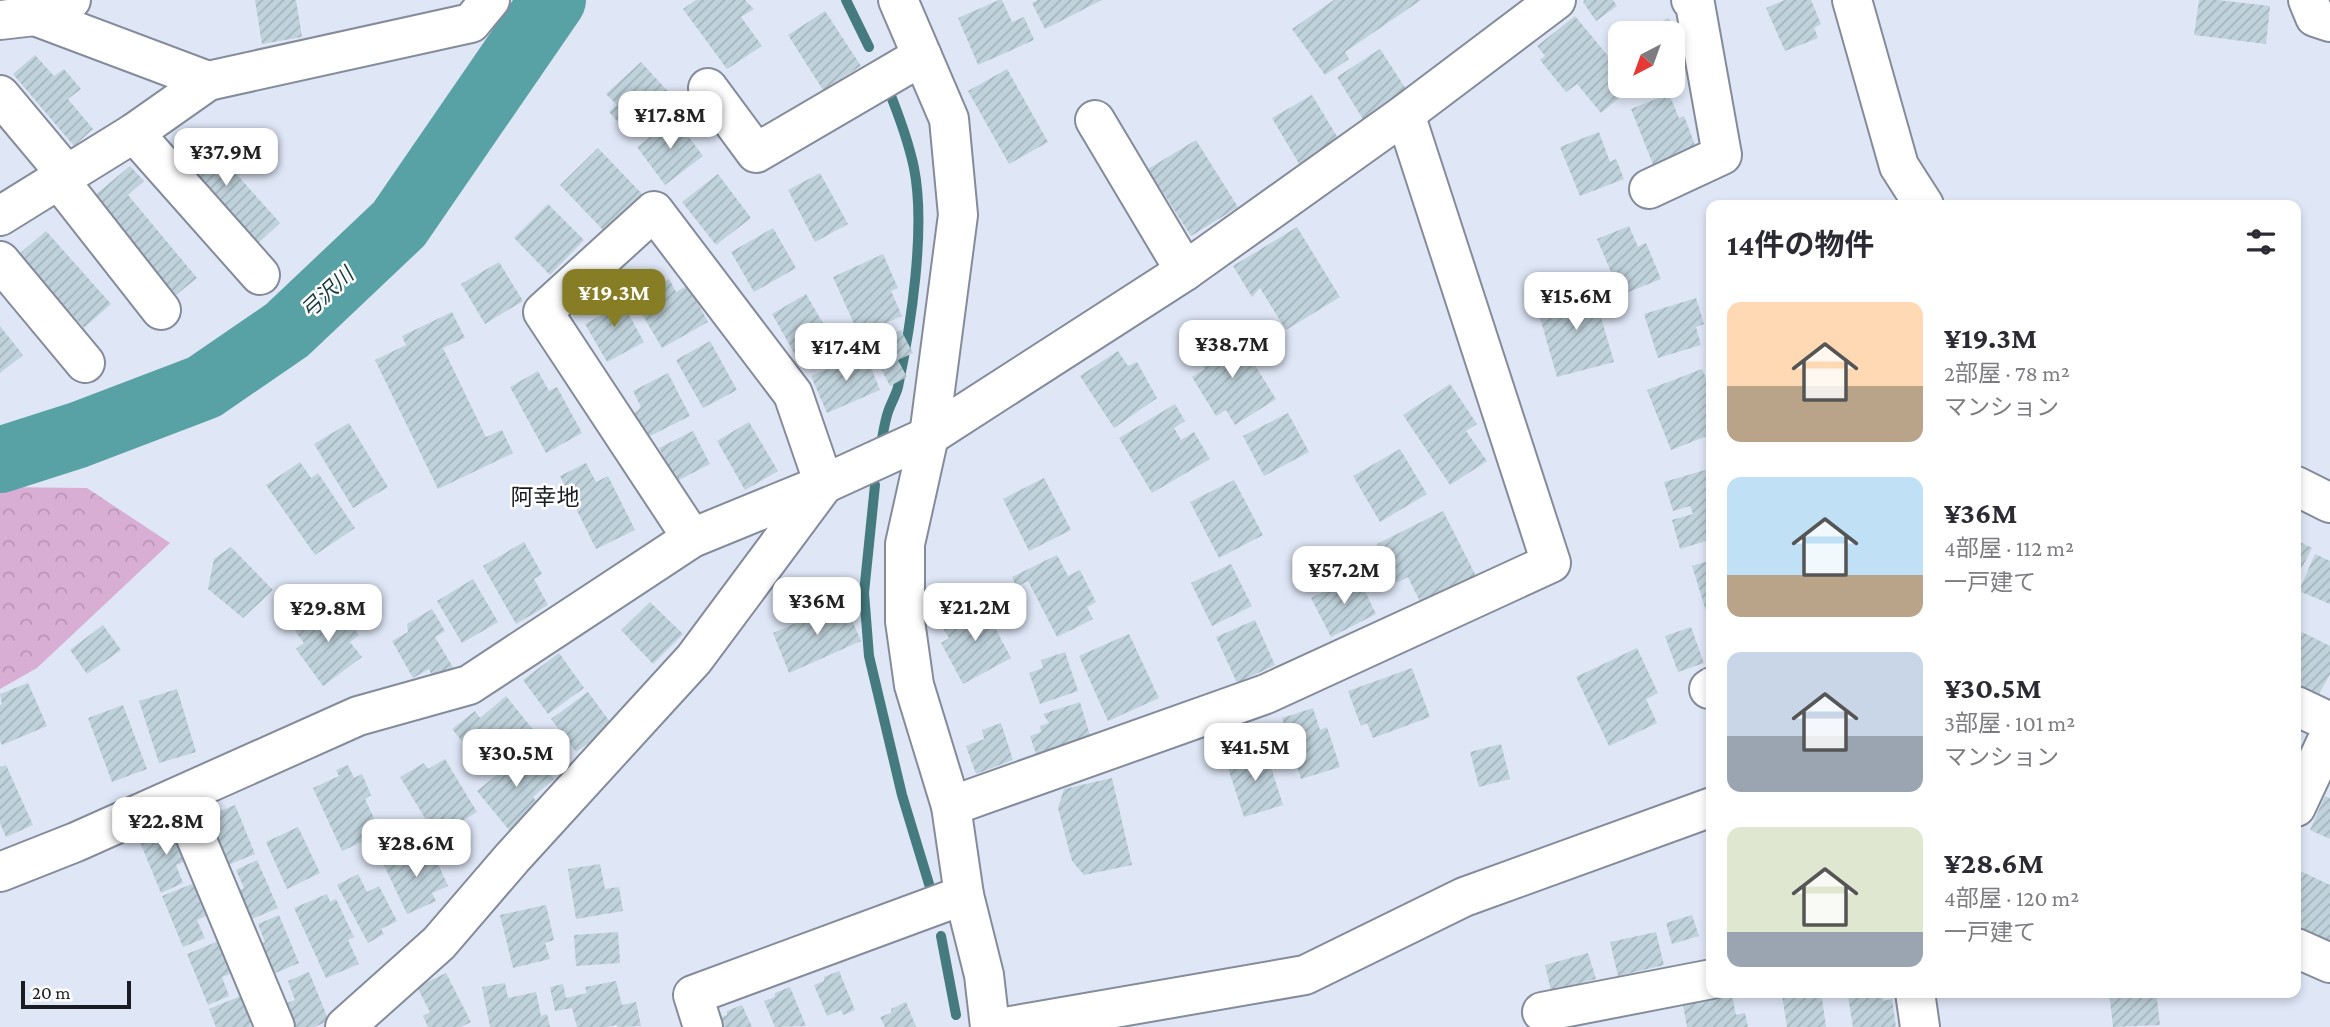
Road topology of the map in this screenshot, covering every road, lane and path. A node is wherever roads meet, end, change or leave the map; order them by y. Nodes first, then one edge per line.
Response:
1 (71, 0) edge
2 (490, 0) edge
3 (898, 0) edge
4 (1556, 0) edge
5 (1691, 0) edge
6 (1852, 0) edge
7 (2308, 0) edge
8 (17, 18) edge
9 (2330, 22) edge
10 (922, 55) junction
11 (208, 81) junction
12 (708, 88) dead end
13 (0, 95) edge
14 (1405, 114) junction
15 (1095, 120) dead end
16 (134, 133) junction
17 (63, 178) junction
18 (1649, 189) dead end
19 (1921, 200) edge
20 (0, 216) edge
21 (0, 261) edge
22 (1185, 271) junction
23 (260, 275) dead end
24 (161, 310) dead end
25 (85, 363) dead end
26 (929, 436) junction
27 (824, 484) junction
28 (2301, 488) edge
29 (2330, 503) edge
30 (692, 538) junction
31 (2301, 708) edge
32 (2330, 722) edge
33 (2330, 734) edge
34 (2301, 796) edge
35 (180, 797) junction
36 (951, 806) junction
37 (1706, 809) edge
38 (0, 872) edge
39 (964, 895) junction
40 (2301, 950) edge
41 (2330, 964) edge
42 (1706, 980) edge
43 (1916, 998) edge
44 (1542, 1012) dead end
45 (275, 1027) edge
46 (345, 1027) edge
47 (703, 1027) edge
48 (990, 1027) edge
49 (1005, 1027) edge
50 (1920, 1027) edge

1 - 8 street
2 - 11 street
3 - 10 street
4 - 14 street
5 - 18 street
6 - 19 street
7 - 9 street
8 - 11 street
10 - 12 street
10 - 26 street
11 - 16 street
13 - 17 street
14 - 22 street
14 - 36 street
15 - 22 street
16 - 17 street
16 - 23 street
17 - 20 street
17 - 24 street
21 - 25 street
22 - 26 street
26 - 27 street
26 - 36 street
27 - 30 street
27 - 30 street
27 - 46 street
28 - 29 street
30 - 35 street
31 - 32 street
33 - 34 street
35 - 38 street
35 - 45 street
36 - 39 street
37 - 49 street
39 - 47 street
39 - 48 street
40 - 41 street
42 - 44 street
43 - 50 street

